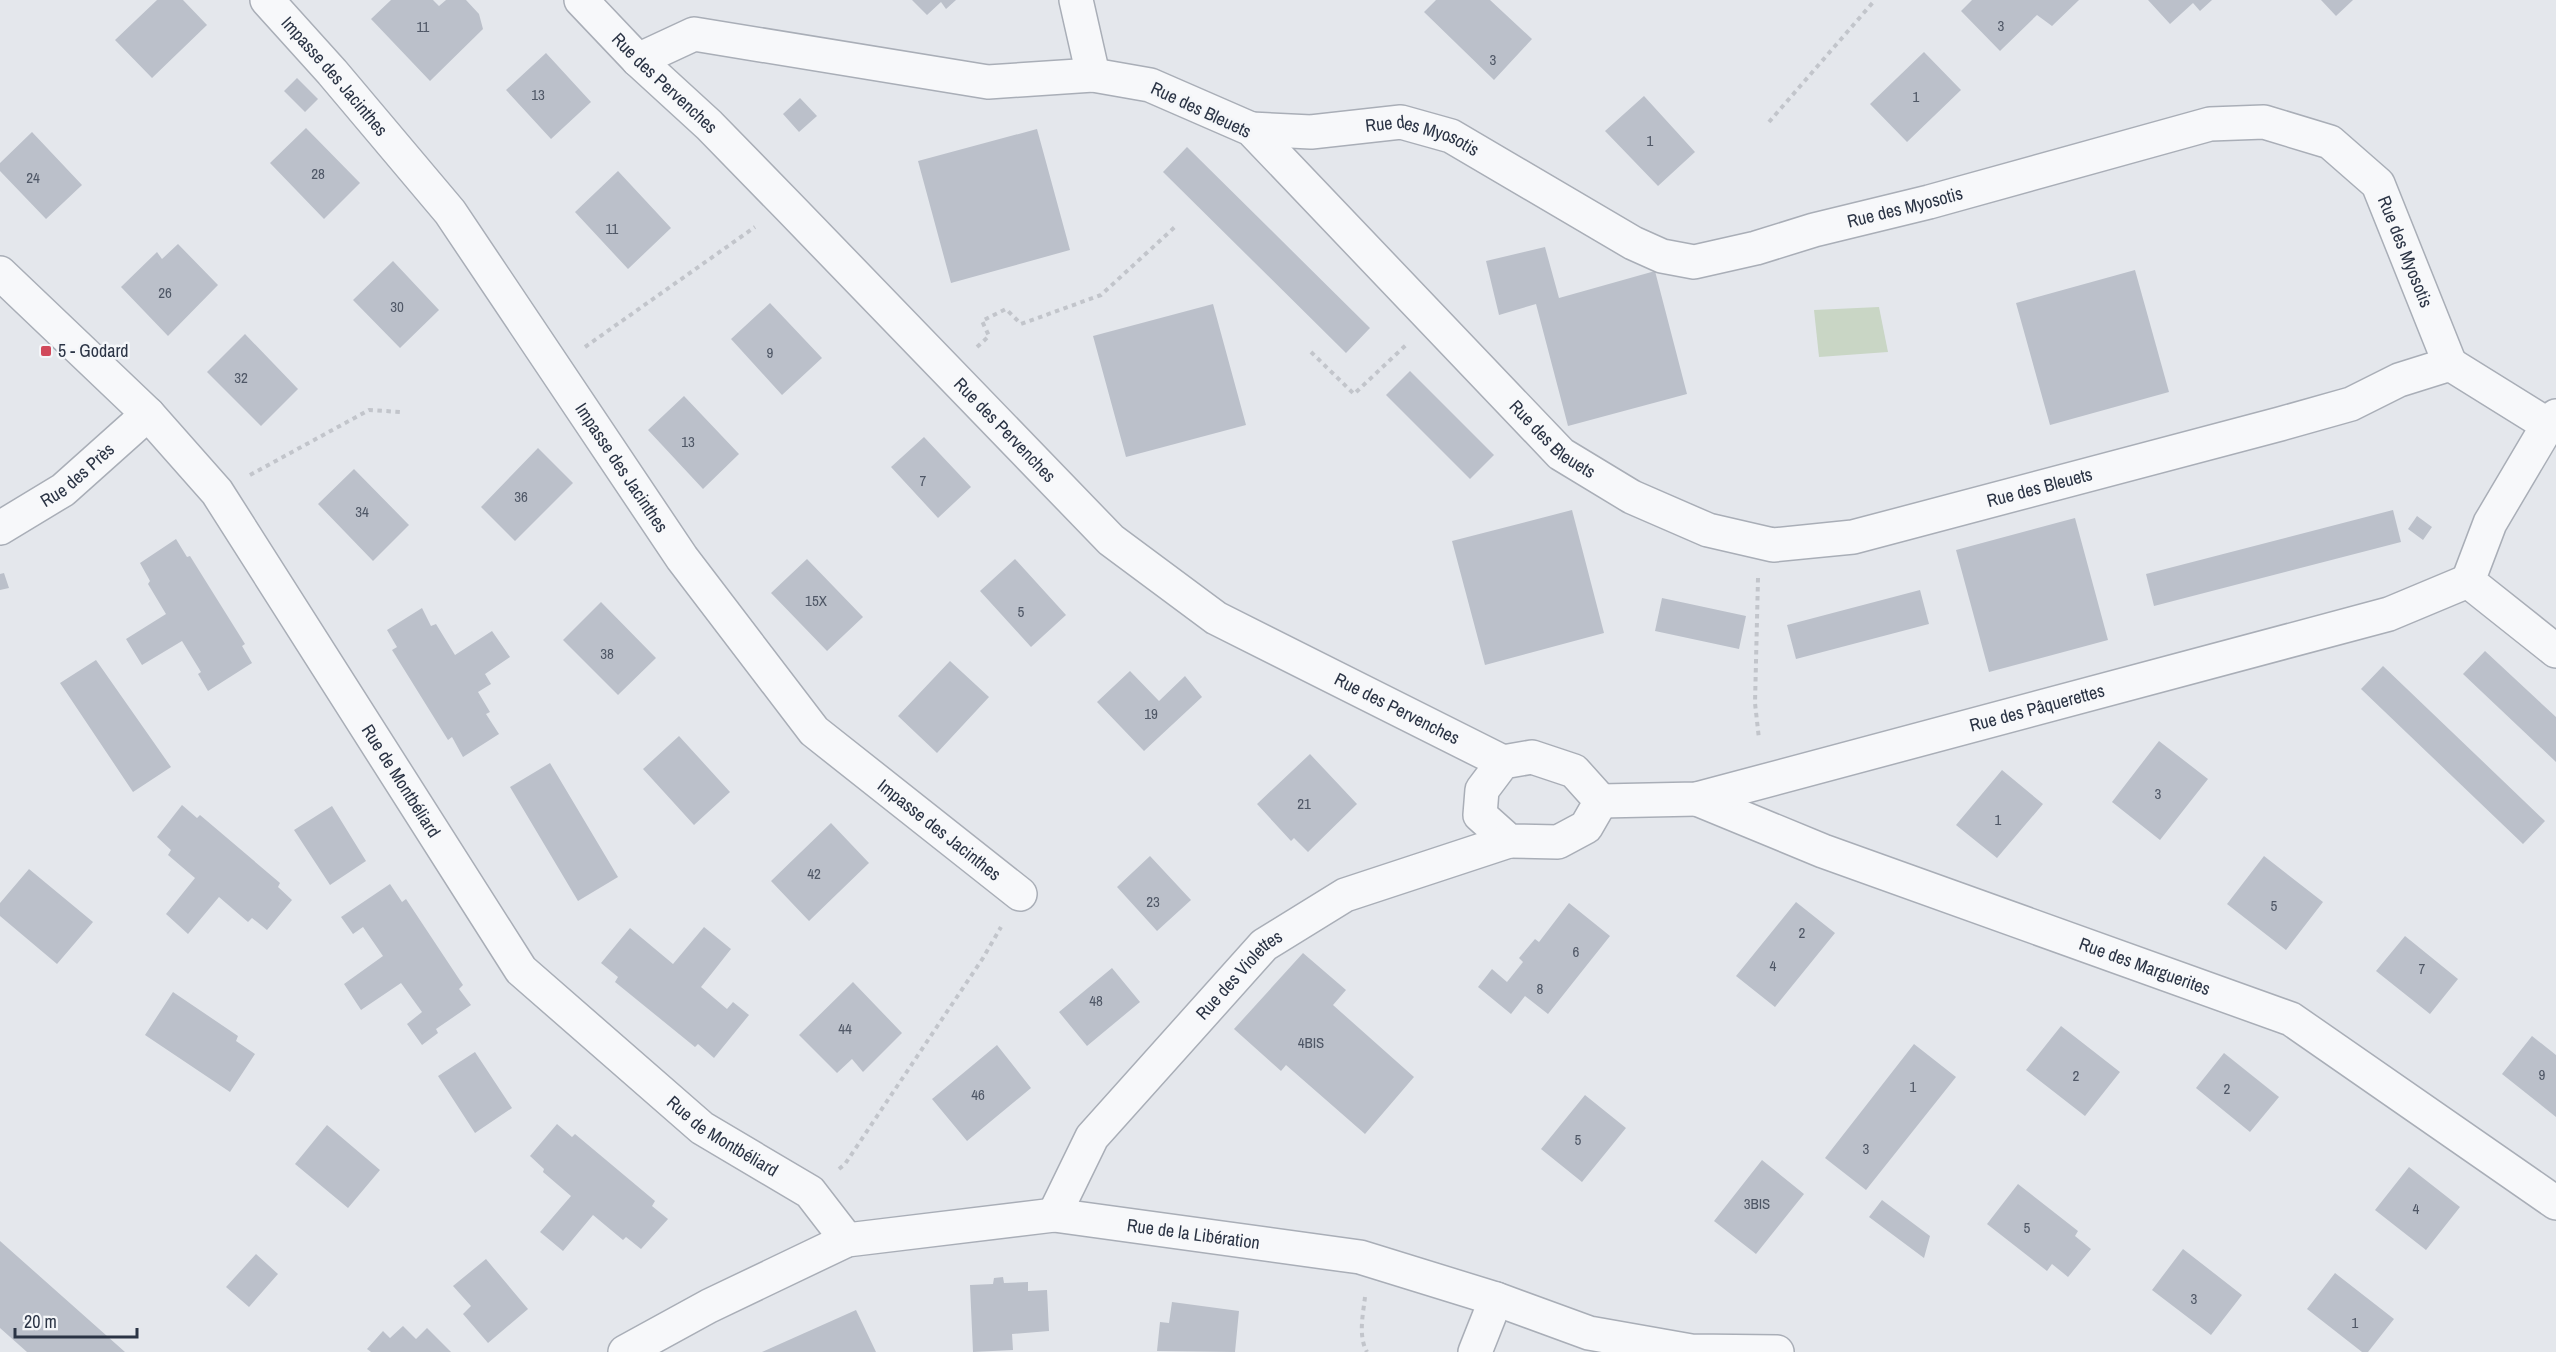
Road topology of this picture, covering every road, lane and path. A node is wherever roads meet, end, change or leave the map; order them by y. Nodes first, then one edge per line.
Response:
1 (267, 0) edge
2 (581, 0) edge
3 (1076, 0) edge
4 (1875, 0) edge
5 (638, 60) junction
6 (1093, 75) junction
7 (1769, 122) dead end
8 (1251, 129) junction
9 (789, 207) junction
10 (1177, 225) dead end
11 (0, 273) edge
12 (1433, 320) junction
13 (1311, 352) dead end
14 (970, 353) dead end
15 (2450, 364) junction
16 (555, 368) junction
17 (400, 412) dead end
18 (148, 414) junction
19 (2552, 420) edge
20 (217, 492) junction
21 (0, 528) edge
22 (1759, 542) junction
23 (2468, 582) junction
24 (2556, 651) edge
25 (1759, 740) dead end
26 (1503, 762) junction
27 (1697, 799) junction
28 (1601, 801) junction
29 (1509, 841) junction
30 (1020, 894) joint
31 (810, 1192) junction
32 (2556, 1203) edge
33 (1054, 1215) junction
34 (847, 1240) junction
35 (1366, 1293) dead end
36 (1496, 1299) junction
37 (625, 1352) edge
38 (1367, 1352) edge
39 (1475, 1352) edge
40 (1777, 1352) edge

1 - 16 street, Impasse des Jacinthes
2 - 5 street, Rue des Pervenches
3 - 6 street
4 - 7 path
5 - 6 street, Rue des Bleuets
5 - 9 street, Rue des Pervenches
6 - 8 street, Rue des Bleuets
8 - 12 street, Rue des Bleuets
8 - 15 street, Rue des Myosotis
9 - 16 path
9 - 26 street, Rue des Pervenches
10 - 14 path
11 - 18 street, Rue de Montbéliard
12 - 13 path
12 - 22 street, Rue des Bleuets
15 - 19 street
15 - 22 street, Rue des Bleuets
16 - 30 street, Impasse des Jacinthes
17 - 20 path
18 - 20 street, Rue de Montbéliard
18 - 21 street, Rue des Près
19 - 23 street
20 - 31 street, Rue de Montbéliard
22 - 25 path
23 - 24 street
23 - 27 street, Rue des Pâquerettes
26 - 28 street
26 - 29 street
27 - 28 street, Rue des Pâquerettes
27 - 32 street, Rue des Marguerites
28 - 29 street
29 - 33 street, Rue des Violettes
30 - 31 path
31 - 34 street, Rue de Montbéliard
33 - 34 street, Rue de la Libération
33 - 36 street, Rue de la Libération
34 - 37 street, Rue de la Libération
35 - 38 path
36 - 39 street
36 - 40 street, Rue de la Libération

